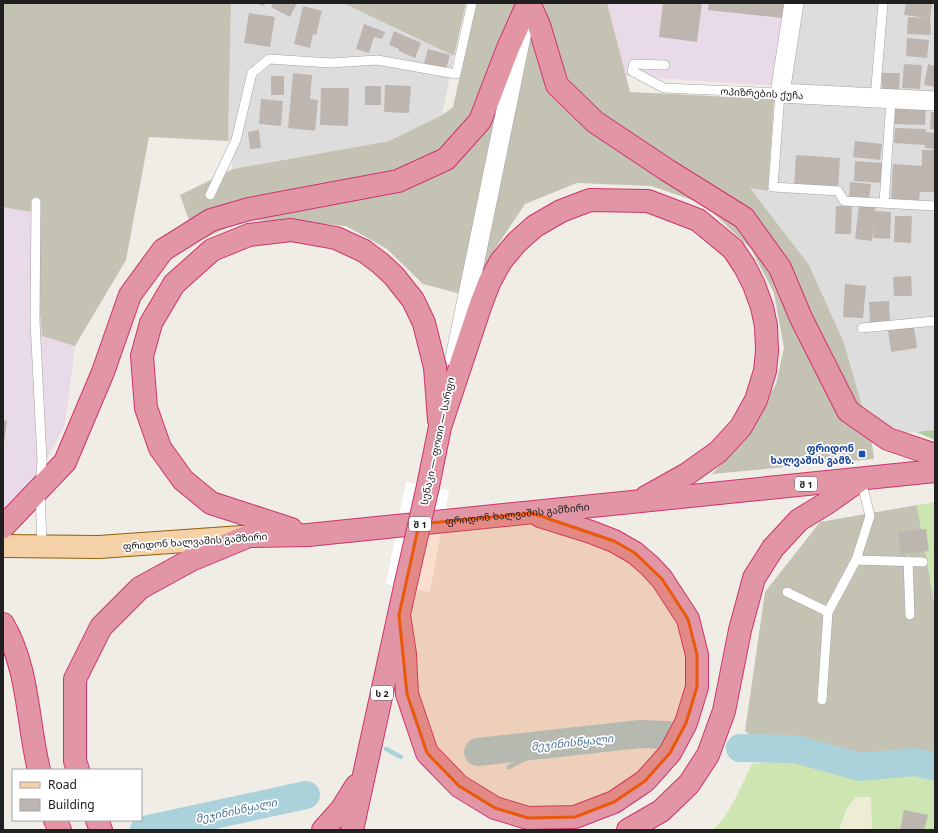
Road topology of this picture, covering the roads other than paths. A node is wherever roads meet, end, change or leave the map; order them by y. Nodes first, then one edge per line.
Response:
1 (472, 3) edge
2 (529, 3) edge
3 (794, 3) edge
4 (883, 3) edge
5 (665, 65) dead end
6 (780, 93) junction
7 (883, 99) junction
8 (935, 101) edge
9 (210, 195) dead end
10 (36, 202) dead end
11 (884, 203) junction
12 (935, 206) edge
13 (935, 321) edge
14 (862, 328) dead end
15 (440, 428) junction
16 (935, 455) edge
17 (935, 471) edge
18 (861, 479) junction
19 (40, 489) junction
20 (638, 502) junction
21 (532, 513) junction
22 (3, 527) edge
23 (308, 534) junction
24 (249, 536) junction
25 (3, 546) edge
26 (42, 546) junction
27 (856, 560) junction
28 (908, 562) junction
29 (923, 562) dead end
30 (787, 592) dead end
31 (828, 612) junction
32 (399, 615) junction
33 (910, 616) dead end
34 (3, 624) edge
35 (822, 700) dead end
36 (39, 769) edge
37 (78, 769) edge
38 (365, 771) junction
39 (56, 821) edge
40 (60, 830) edge
41 (323, 830) edge
42 (352, 830) edge
43 (628, 830) edge

1 - 9 lane
2 - 15 street, სენაკი — ფოთი — სარფი / ს 2
2 - 16 highway
2 - 19 highway
3 - 6 street
4 - 7 lane
5 - 6 lane, ოპიზრების ქუჩა
6 - 7 street, ოპიზრების ქუჩა
6 - 11 lane
7 - 8 street, ოპიზრების ქუჩა
7 - 11 lane
10 - 19 lane
11 - 12 lane
13 - 14 lane
15 - 20 highway
15 - 23 highway
15 - 32 highway, სენაკი — ფოთი — სარფი / ს 2, bridge
17 - 18 highway, ფრიდონ ხალვაშის გამზირი / შ 1
18 - 20 highway, ფრიდონ ხალვაშის გამზირი / შ 1
18 - 27 lane
18 - 43 highway
19 - 22 highway
19 - 26 lane
20 - 21 highway, ფრიდონ ხალვაშის გამზირი / შ 1
21 - 23 highway, ფრიდონ ხალვაშის გამზირი / შ 1
21 - 32 highway
23 - 24 highway, ფრიდონ ხალვაშის გამზირი / შ 1
24 - 26 main road, ფრიდონ ხალვაშის გამზირი / შ 1
24 - 37 highway
25 - 26 main road, ფრიდონ ხალვაშის გამზირი / შ 1
27 - 28 lane
27 - 31 lane
28 - 29 lane
28 - 33 lane
30 - 31 lane
31 - 35 lane
32 - 38 highway, სენაკი — ფოთი — სარფი / ს 2
34 - 36 highway
38 - 41 highway
38 - 42 highway, სენაკი — ფოთი — სარფი / ს 2
39 - 40 highway

